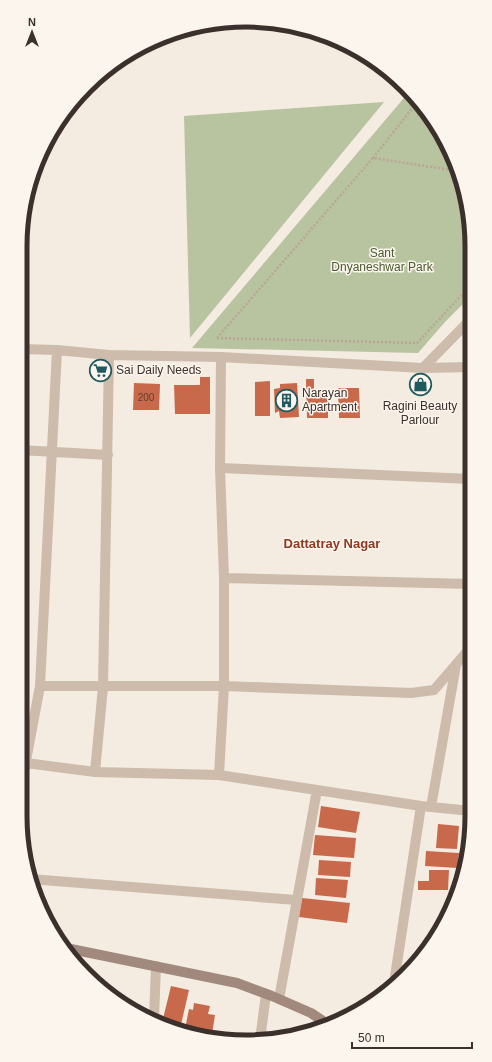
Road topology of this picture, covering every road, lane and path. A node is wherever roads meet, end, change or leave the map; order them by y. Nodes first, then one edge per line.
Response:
1 (414, 106) edge
2 (373, 158) junction
3 (451, 170) edge
4 (465, 291) edge
5 (465, 325) edge
6 (27, 349) edge
7 (57, 350) junction
8 (109, 355) junction
9 (221, 357) junction
10 (465, 367) edge
11 (423, 368) junction
12 (27, 450) edge
13 (51, 451) junction
14 (108, 455) junction
15 (220, 468) junction
16 (465, 479) edge
17 (224, 578) junction
18 (465, 584) edge
19 (465, 654) edge
20 (456, 665) junction
21 (40, 686) junction
22 (103, 686) junction
23 (224, 686) junction
24 (27, 758) edge
25 (27, 763) edge
26 (95, 772) junction
27 (219, 775) junction
28 (317, 790) junction
29 (426, 806) junction
30 (465, 810) edge
31 (37, 880) edge
32 (296, 900) junction
33 (72, 949) edge
34 (156, 966) junction
35 (395, 976) edge
36 (266, 994) junction
37 (279, 999) junction
38 (154, 1014) edge
39 (323, 1021) edge
40 (261, 1035) edge

1 - 2 path
2 - 3 path
2 - 4 path
5 - 11 street
6 - 7 street
7 - 8 street
7 - 13 street
8 - 9 street
8 - 14 street
9 - 11 street
9 - 15 street
10 - 11 street
12 - 13 street
13 - 14 street
13 - 21 street
14 - 22 street
15 - 16 street
15 - 17 street
17 - 18 street
17 - 23 street
19 - 20 street
20 - 23 street
20 - 29 street
21 - 22 street
21 - 24 street
22 - 23 street
22 - 26 street
23 - 27 street
25 - 26 street
26 - 27 street
27 - 28 street
28 - 29 street
28 - 32 street
29 - 30 street
29 - 35 street
31 - 32 street
32 - 37 street
33 - 34 main road
34 - 36 main road
34 - 38 street
36 - 37 main road
36 - 40 street
37 - 39 main road

